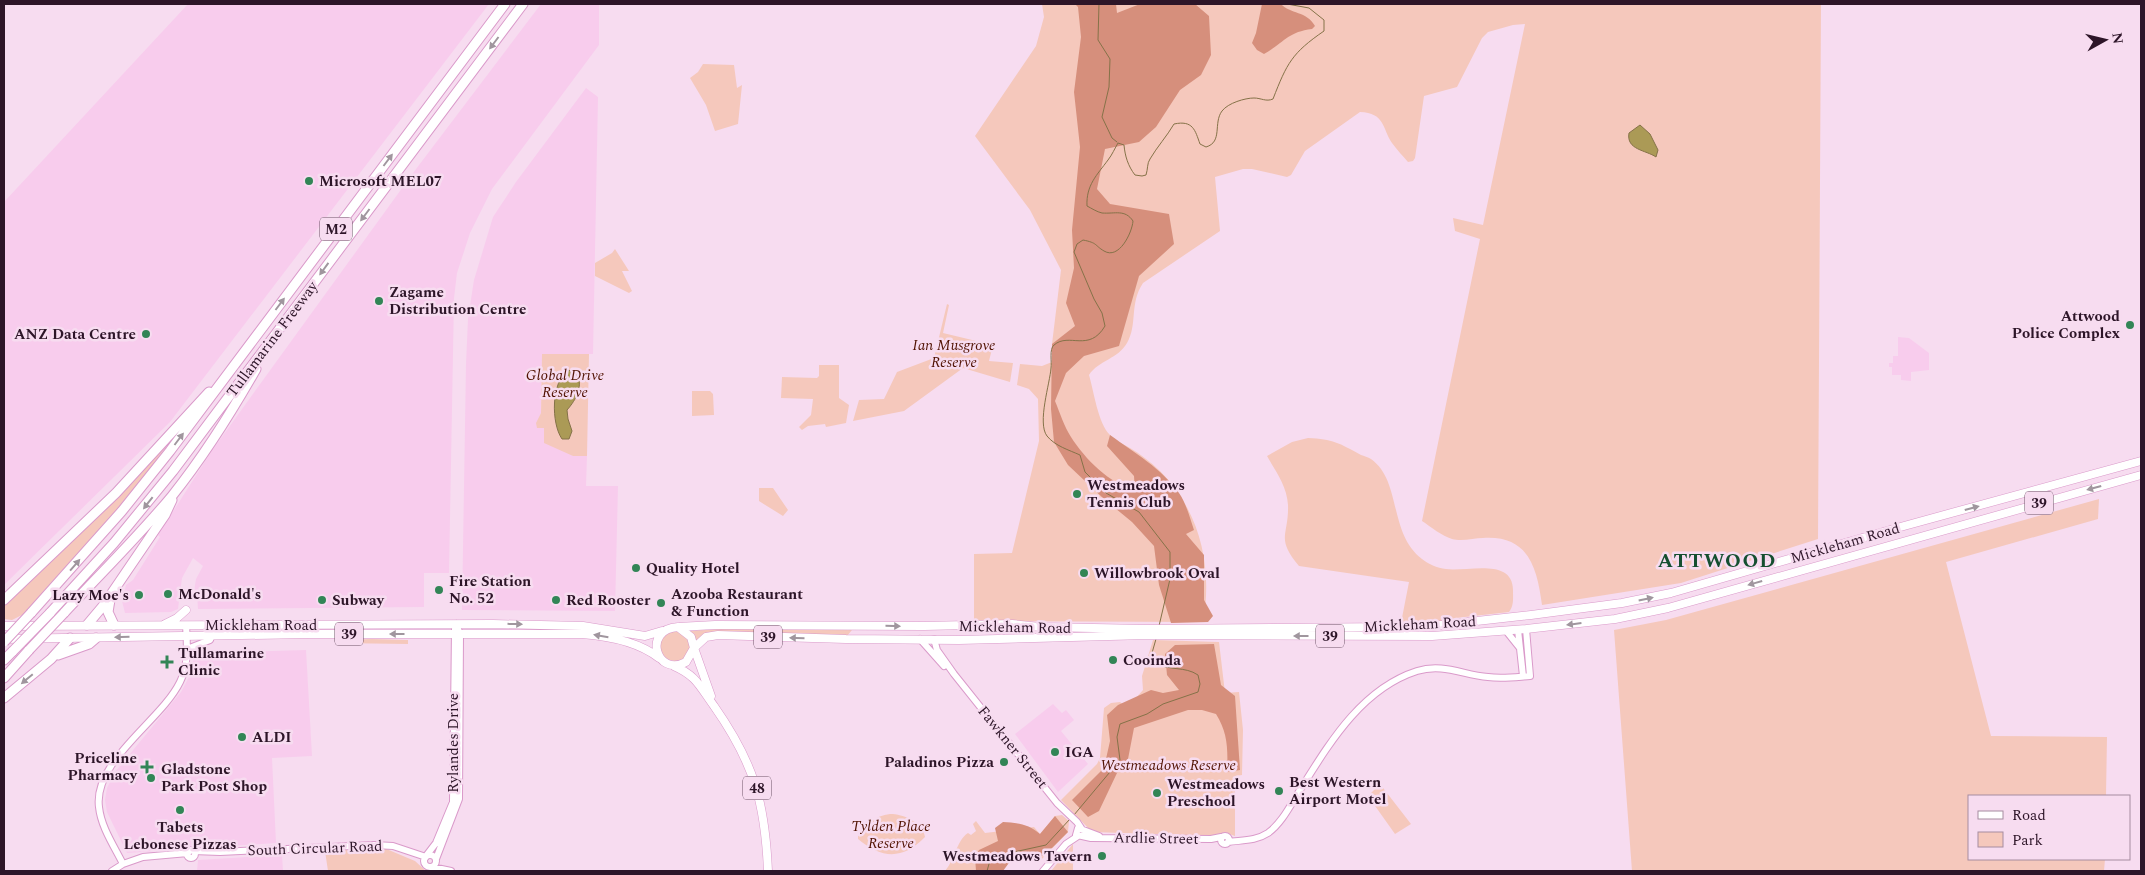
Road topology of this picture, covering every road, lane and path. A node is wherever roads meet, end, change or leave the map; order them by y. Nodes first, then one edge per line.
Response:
1 (505, 4) edge
2 (523, 4) edge
3 (262, 353) junction
4 (220, 386) junction
5 (2141, 461) edge
6 (2141, 475) edge
7 (2067, 481) junction
8 (176, 491) junction
9 (2063, 497) junction
10 (1924, 518) junction
11 (1926, 535) junction
12 (111, 595) junction
13 (4, 600) edge
14 (186, 610) dead end
15 (1521, 616) junction
16 (456, 624) junction
17 (1012, 624) junction
18 (114, 625) junction
19 (164, 625) junction
20 (186, 625) junction
21 (4, 626) edge
22 (58, 626) junction
23 (87, 626) junction
24 (678, 626) junction
25 (855, 626) junction
26 (932, 626) junction
27 (1089, 628) junction
28 (666, 630) junction
29 (1522, 630) junction
30 (1147, 632) junction
31 (1170, 632) junction
32 (1507, 632) junction
33 (457, 634) junction
34 (212, 635) junction
35 (186, 636) junction
36 (1094, 636) junction
37 (70, 638) junction
38 (96, 638) junction
39 (1029, 638) junction
40 (4, 639) edge
41 (846, 639) junction
42 (888, 639) junction
43 (920, 639) junction
44 (932, 639) junction
45 (1004, 639) junction
46 (959, 640) junction
47 (694, 648) junction
48 (187, 649) junction
49 (1520, 650) junction
50 (934, 652) junction
51 (51, 659) junction
52 (4, 660) edge
53 (662, 660) junction
54 (671, 665) junction
55 (1526, 676) junction
56 (4, 678) edge
57 (4, 698) edge
58 (719, 714) junction
59 (450, 817) junction
60 (1080, 832) junction
61 (425, 858) junction
62 (436, 860) junction
63 (123, 864) junction
64 (432, 867) junction
65 (112, 871) edge
66 (451, 871) edge
67 (768, 871) edge
68 (1043, 871) edge

4 -> 1 highway, Tullamarine Freeway / M2
2 -> 3 highway, Tullamarine Freeway / M2
3 - 8 highway
3 -> 52 highway, Tullamarine Freeway / M2, bridge
4 - 13 highway
40 -> 4 highway, Tullamarine Freeway / M2, bridge
5 - 7 main road, Mickleham Road / 39
6 -> 9 main road, Mickleham Road / 39
7 - 9 main road
10 -> 7 main road, Mickleham Road / 39
8 - 12 highway
8 - 56 highway, bridge
9 - 11 main road, Mickleham Road / 39
10 - 11 main road
15 -> 10 main road, Mickleham Road / 39
11 -> 29 main road, Mickleham Road / 39
12 - 18 highway
12 - 23 highway
14 - 19 main road
15 - 29 main road
15 - 31 main road, Mickleham Road / 39
16 - 20 main road, Mickleham Road / 39
16 -> 28 main road, Mickleham Road / 39
16 - 33 street
17 - 26 main road, Mickleham Road / 39
17 - 27 main road, Mickleham Road / 39
17 - 39 main road
17 - 45 main road
18 - 19 main road, Mickleham Road / 39
18 - 23 main road, Mickleham Road / 39
19 - 20 main road, Mickleham Road / 39
20 - 35 street
21 - 22 main road, Mickleham Road / 39
22 - 23 main road, Mickleham Road / 39
22 - 37 main road
23 - 37 main road
24 - 25 main road, Mickleham Road / 39
24 - 28 main road, 39
24 - 47 main road
25 -> 26 main road, Mickleham Road / 39
25 - 41 main road
25 - 42 main road
26 - 44 main road
27 - 30 main road, Mickleham Road / 39
27 - 36 main road
28 - 53 main road
29 - 32 main road, Mickleham Road / 39
29 - 49 street
29 - 55 street
30 - 31 main road, Mickleham Road / 39
30 - 36 main road, Mickleham Road / 39
32 -> 31 main road, Mickleham Road / 39
32 - 49 street
33 -> 34 main road, Mickleham Road / 39
53 -> 33 main road, Mickleham Road / 39
33 - 59 street, Rylandes Drive
34 - 35 main road, Mickleham Road / 39
34 - 48 street
35 -> 38 main road, Mickleham Road / 39
35 - 48 street
36 - 39 main road, Mickleham Road / 39
37 - 38 main road, Mickleham Road / 39
37 - 40 main road, Mickleham Road / 39
37 - 51 highway
38 - 51 highway
39 - 45 main road, Mickleham Road / 39
41 - 42 main road, Mickleham Road / 39
41 -> 47 main road, Mickleham Road / 39
42 - 43 main road, Mickleham Road / 39
43 - 44 main road, Mickleham Road / 39
43 - 50 street, Fawkner Street
44 - 46 main road, Mickleham Road / 39
44 - 50 street
45 - 46 main road, Mickleham Road / 39
46 - 50 street
47 - 54 main road, 39
47 - 58 main road, 48
48 - 63 street
49 - 55 street
50 - 60 street, Fawkner Street
51 -> 57 highway
53 - 54 main road, 39
54 - 58 main road, 48
55 - 60 street, Ardlie Street
58 - 67 main road, 48
59 - 61 street, Rylandes Drive
59 - 62 street, Rylandes Drive
60 - 68 street
61 - 62 street, South Circular Road
61 - 63 street, South Circular Road
61 - 64 street
62 - 64 street, Rylandes Drive
62 - 66 street, South Circular Road
63 - 65 street, South Circular Road
64 - 66 street

